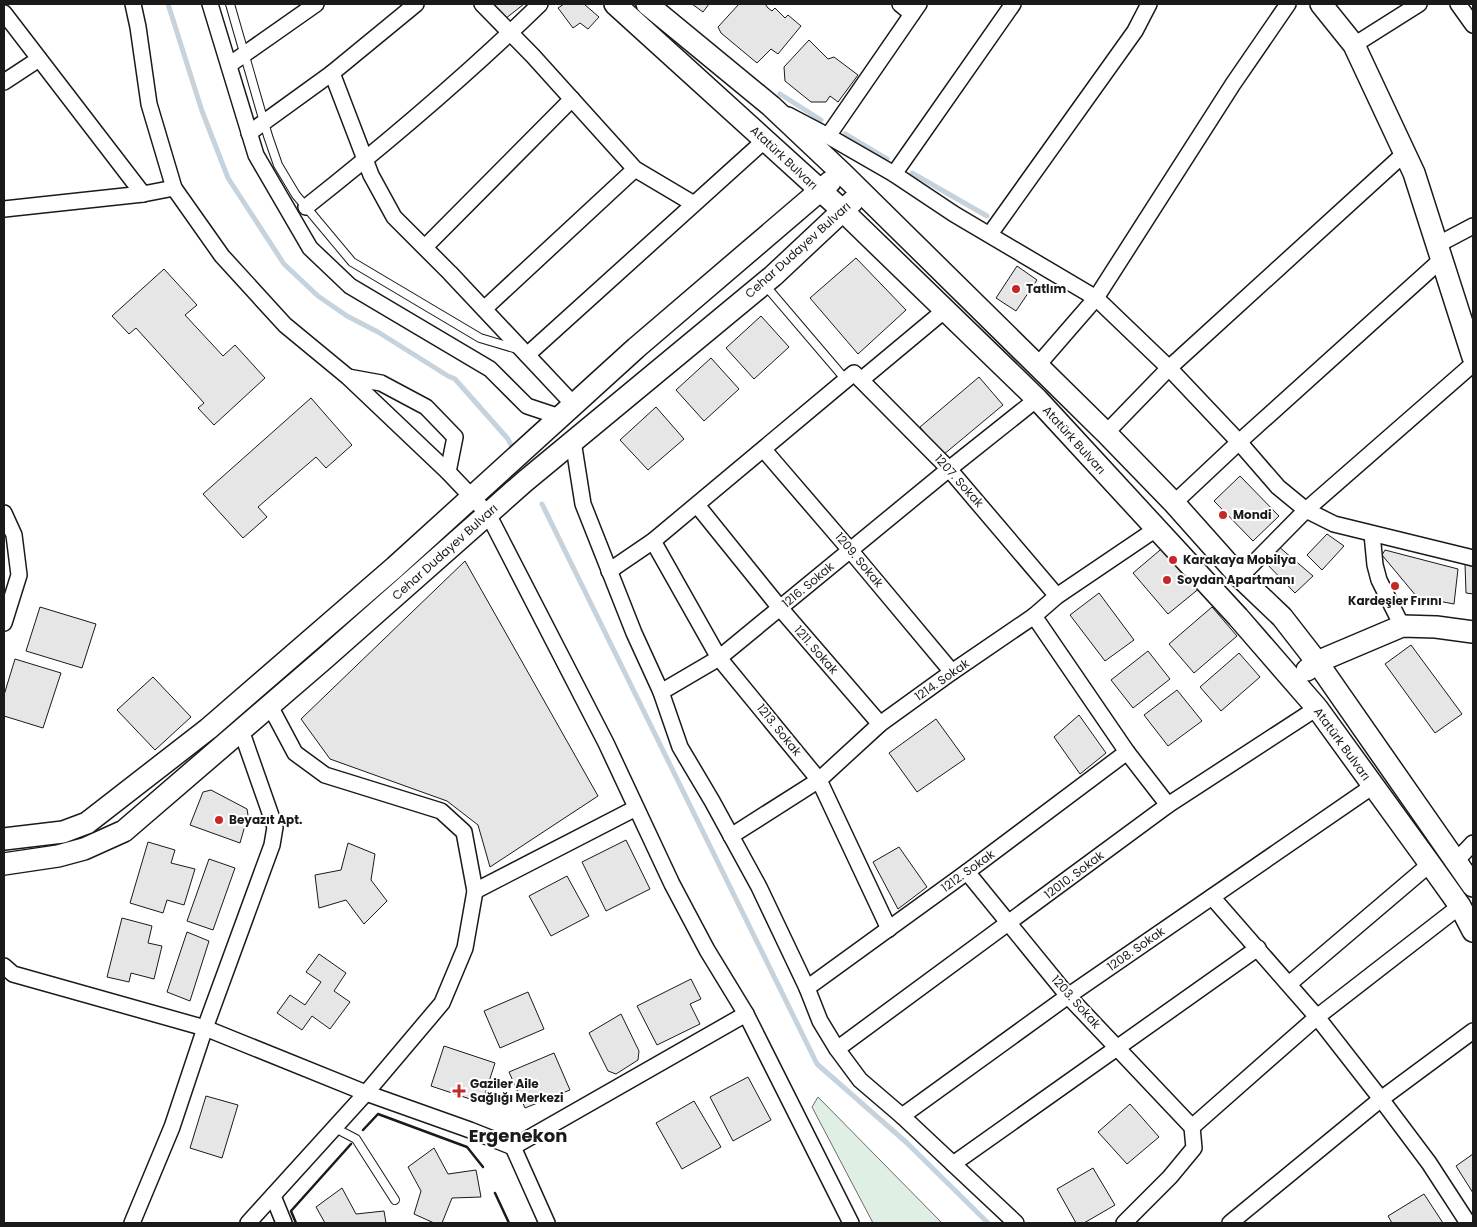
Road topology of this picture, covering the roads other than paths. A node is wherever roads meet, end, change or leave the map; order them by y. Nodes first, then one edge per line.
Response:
1 (133, 4) edge
2 (210, 4) edge
3 (230, 4) edge
4 (316, 4) edge
5 (416, 4) edge
6 (482, 4) edge
7 (540, 4) edge
8 (615, 4) edge
9 (648, 4) edge
10 (900, 4) edge
11 (1013, 4) edge
12 (1149, 4) edge
13 (1288, 4) edge
14 (1321, 4) edge
15 (1419, 4) edge
16 (1458, 4) edge
17 (297, 9) edge
18 (915, 9) edge
19 (4, 13) edge
20 (1473, 25) edge
21 (511, 33) junction
22 (1354, 45) junction
23 (244, 54) junction
24 (39, 59) junction
25 (229, 65) junction
26 (332, 73) junction
27 (4, 82) edge
28 (572, 99) junction
29 (771, 106) junction
30 (264, 123) junction
31 (249, 133) junction
32 (828, 136) junction
33 (765, 140) junction
34 (1405, 153) junction
35 (365, 160) junction
36 (635, 170) junction
37 (842, 173) junction
38 (894, 174) junction
39 (174, 188) junction
40 (819, 190) junction
41 (862, 193) junction
42 (143, 194) junction
43 (694, 204) junction
44 (306, 207) junction
45 (4, 209) edge
46 (842, 210) junction
47 (1473, 226) edge
48 (990, 234) junction
49 (425, 247) junction
50 (1440, 252) junction
51 (764, 284) junction
52 (1096, 298) junction
53 (484, 309) junction
54 (945, 310) junction
55 (1471, 344) edge
56 (525, 353) junction
57 (1473, 364) edge
58 (1037, 366) junction
59 (1169, 368) junction
60 (348, 377) junction
61 (854, 378) junction
62 (1037, 399) junction
63 (567, 411) junction
64 (1106, 433) junction
65 (573, 441) junction
66 (1239, 442) junction
67 (764, 450) junction
68 (949, 469) junction
69 (448, 472) junction
70 (472, 496) junction
71 (1174, 503) junction
72 (697, 505) junction
73 (1306, 510) junction
74 (488, 514) junction
75 (5, 522) edge
76 (1156, 529) junction
77 (1372, 534) junction
78 (653, 541) junction
79 (850, 550) junction
80 (1473, 558) edge
81 (609, 571) junction
82 (1240, 577) junction
83 (1057, 596) junction
84 (780, 608) junction
85 (1034, 616) junction
86 (4, 623) edge
87 (1402, 626) junction
88 (1473, 632) edge
89 (719, 658) junction
90 (1317, 662) junction
91 (952, 672) junction
92 (1293, 681) junction
93 (661, 692) junction
94 (270, 706) junction
95 (1317, 708) junction
96 (880, 724) junction
97 (242, 730) junction
98 (1127, 752) junction
99 (819, 780) junction
100 (1373, 786) junction
101 (1168, 805) junction
102 (636, 808) junction
103 (731, 836) junction
104 (4, 839) edge
105 (1473, 843) edge
106 (1456, 861) junction
107 (4, 864) edge
108 (1430, 864) junction
109 (967, 872) junction
110 (1473, 886) edge
111 (475, 890) junction
112 (1212, 897) junction
113 (1460, 906) junction
114 (1008, 924) junction
115 (889, 929) junction
116 (1473, 931) edge
117 (1258, 948) junction
118 (4, 966) edge
119 (1289, 984) junction
120 (807, 988) junction
121 (1068, 996) junction
122 (746, 1014) junction
123 (1317, 1017) junction
124 (205, 1028) junction
125 (1473, 1031) edge
126 (1118, 1048) junction
127 (837, 1049) junction
128 (366, 1093) junction
129 (1381, 1099) junction
130 (902, 1116) junction
131 (1192, 1126) junction
132 (335, 1128) junction
133 (513, 1146) junction
134 (953, 1164) junction
135 (273, 1196) junction
136 (395, 1200) dead end
137 (132, 1223) edge
138 (248, 1223) edge
139 (284, 1223) edge
140 (547, 1223) edge
141 (851, 1223) edge
142 (1016, 1223) edge
143 (1124, 1223) edge
144 (1230, 1223) edge
145 (1468, 1223) edge

1 - 39 street
2 - 25 street
3 - 23 lane
4 - 17 street
5 - 26 street
6 - 21 street
7 - 21 street
8 - 33 street, Atatürk Bulvarı
9 - 29 street, Atatürk Bulvarı
10 - 18 street
11 - 38 street
12 - 48 street
13 - 52 street
14 - 22 street
15 - 22 street
16 - 20 street
17 - 23 street
18 - 32 street
19 - 24 street
21 - 28 street
21 - 35 street
22 - 34 street
23 - 25 street
23 - 30 lane
24 - 27 street
24 - 42 street
25 - 31 street
26 - 30 street
26 - 35 street
28 - 36 street
28 - 49 street
29 - 32 street
29 - 37 street, Atatürk Bulvarı
30 - 31 street
30 - 44 lane
31 - 63 street
32 - 38 street
33 - 40 street, Atatürk Bulvarı
33 - 43 street
34 - 50 street
34 - 59 street
35 - 44 street
35 - 49 street
36 - 43 street
36 - 53 street
37 - 40 street, Cehar Dudayev Bulvarı
37 - 41 street, Atatürk Bulvarı
38 - 48 street
39 - 42 street
39 - 60 street
40 - 46 street, Atatürk Bulvarı
40 - 63 street, Cehar Dudayev Bulvarı
41 - 46 street, Cehar Dudayev Bulvarı
41 - 58 street, Atatürk Bulvarı
42 - 45 street
43 - 56 street
44 - 56 lane
46 - 51 street, Cehar Dudayev Bulvarı
46 - 54 street, Atatürk Bulvarı
47 - 50 street
48 - 52 street
49 - 53 street
50 - 55 street
50 - 66 street
51 - 61 lane
51 - 65 street, Cehar Dudayev Bulvarı
52 - 58 street
52 - 59 street
53 - 56 street
54 - 61 street
54 - 62 street, Atatürk Bulvarı
56 - 63 street
57 - 73 street
58 - 64 street, Atatürk Bulvarı
59 - 64 street
59 - 66 street
60 - 69 street
60 - 69 street
61 - 67 street
61 - 68 street, 1207. Sokak
62 - 68 street, 1216. Sokak
62 - 76 street, Atatürk Bulvarı
63 - 70 street, Cehar Dudayev Bulvarı
64 - 71 street, Atatürk Bulvarı
65 - 74 street, Cehar Dudayev Bulvarı
65 - 81 street
66 - 71 street
66 - 73 street
67 - 72 street
67 - 79 street, 1209. Sokak
68 - 79 street, 1216. Sokak
68 - 83 street, 1207. Sokak
69 - 70 street
70 - 74 street
70 - 104 street, Cehar Dudayev Bulvarı
71 - 82 street, Atatürk Bulvarı
72 - 78 street
72 - 84 street, 1211. Sokak
73 - 77 street
73 - 82 street
74 - 94 street, Cehar Dudayev Bulvarı
74 - 102 street
75 - 86 street
76 - 83 street, 1214. Sokak
76 - 92 street, Atatürk Bulvarı
77 - 80 street
77 - 87 street
78 - 81 street
78 - 89 street, 1213. Sokak
79 - 84 street, 1216. Sokak
79 - 91 street, 1209. Sokak
81 - 93 street
82 - 90 street, Atatürk Bulvarı
83 - 85 street, 1214. Sokak
84 - 89 street, 1216. Sokak
84 - 96 street, 1211. Sokak
85 - 91 street, 1214. Sokak
85 - 98 street
87 - 88 street
87 - 90 street
89 - 93 street, 1216. Sokak
89 - 99 street, 1213. Sokak
90 - 92 street
90 - 106 street, Atatürk Bulvarı
91 - 96 street, 1214. Sokak
92 - 95 street, Atatürk Bulvarı
93 - 103 street
94 - 97 street, Cehar Dudayev Bulvarı
94 - 111 street
95 - 100 street, Atatürk Bulvarı
95 - 101 street, 12010. Sokak
96 - 99 street, 1214. Sokak
97 - 107 street, Cehar Dudayev Bulvarı
97 - 124 street
98 - 101 street
98 - 109 street, 1212. Sokak
99 - 103 street, 1214. Sokak
99 - 115 street, 1213. Sokak
100 - 108 street, Atatürk Bulvarı
100 - 112 street, 1208. Sokak
101 - 114 street, 12010. Sokak
102 - 111 street
102 - 122 street
103 - 120 street
105 - 106 street
106 - 110 street, Atatürk Bulvarı
108 - 113 street, Atatürk Bulvarı
108 - 119 street
109 - 114 street, 1203. Sokak
109 - 115 street, 1212. Sokak
111 - 128 street
112 - 117 street
112 - 121 street, 1208. Sokak
113 - 116 street, Atatürk Bulvarı
113 - 123 street
114 - 121 street, 1203. Sokak
114 - 127 street, 12010. Sokak
115 - 120 street, 1212. Sokak
117 - 119 street
117 - 126 street
118 - 124 street
119 - 123 street
120 - 127 street
121 - 126 street, 1203. Sokak
121 - 130 street, 1208. Sokak
122 - 133 street
122 - 141 street
123 - 129 street
123 - 131 street
124 - 128 street
124 - 137 street
125 - 129 street
126 - 131 street, 1203. Sokak
126 - 134 street
127 - 130 street
128 - 132 street
128 - 133 street
129 - 144 street
129 - 145 street
130 - 134 street
131 - 143 street
132 - 135 street
132 - 136 lane
133 - 140 street
134 - 142 street
135 - 138 street
135 - 139 street

